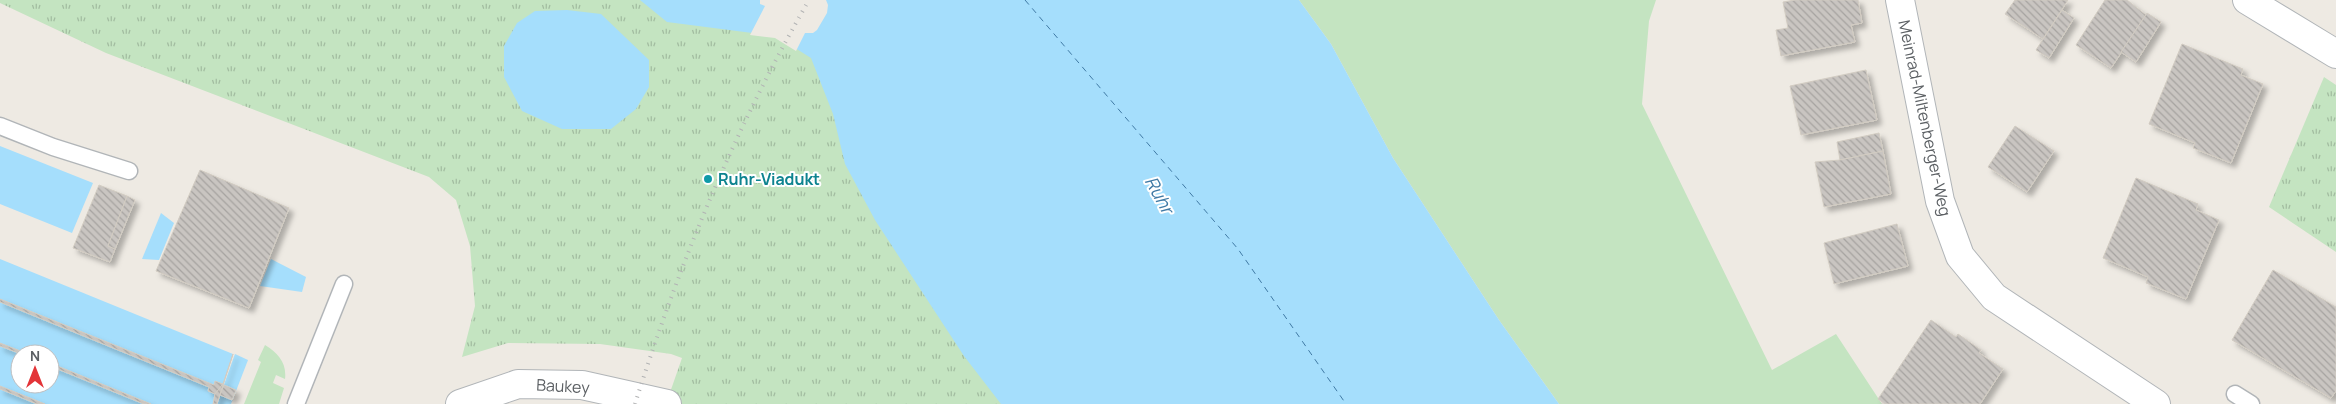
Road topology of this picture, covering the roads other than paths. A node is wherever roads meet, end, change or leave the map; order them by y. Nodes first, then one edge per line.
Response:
1 (1900, 0) edge
2 (2247, 0) edge
3 (2336, 54) edge
4 (0, 126) edge
5 (130, 171) dead end
6 (344, 284) dead end
7 (2235, 394) dead end
8 (296, 404) edge
9 (460, 404) edge
10 (667, 404) edge
11 (2156, 404) edge
12 (2251, 404) edge

1 - 11 street, Meinrad-Miltenberger-Weg
2 - 3 street
4 - 5 lane
6 - 8 lane
7 - 12 lane
9 - 10 street, Baukey

